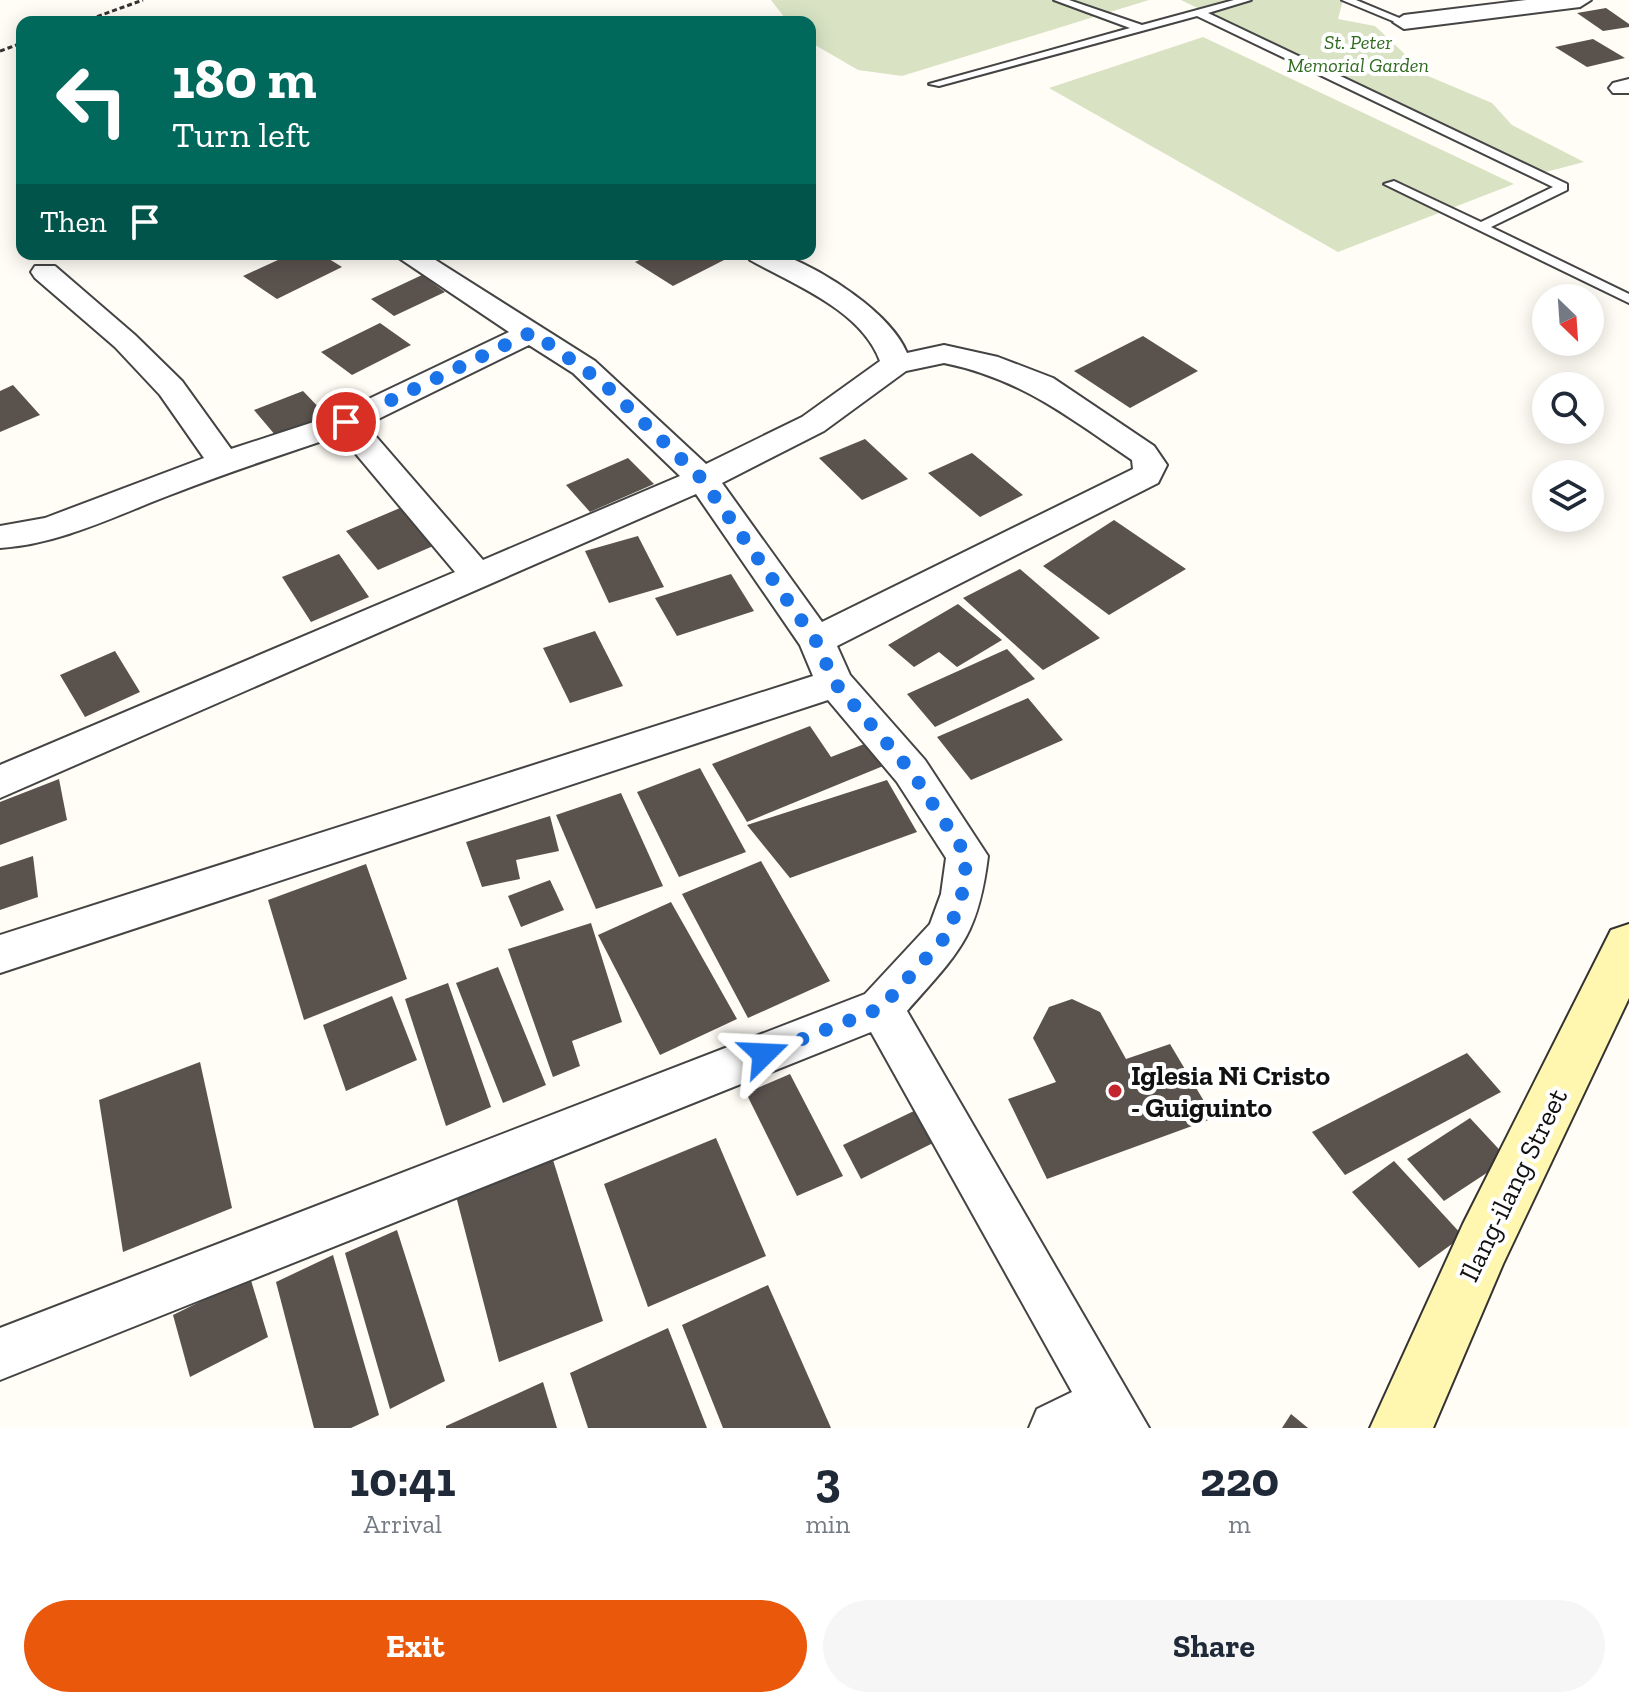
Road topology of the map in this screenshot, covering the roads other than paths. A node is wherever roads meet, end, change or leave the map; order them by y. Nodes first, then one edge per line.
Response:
1 (1059, 0) edge
2 (1246, 0) edge
3 (1347, 0) edge
4 (1580, 0) edge
5 (1201, 14) junction
6 (1404, 22) joint
7 (1145, 30) junction
8 (935, 84) dead end
9 (1390, 184) dead end
10 (1481, 227) junction
11 (417, 260) edge
12 (771, 260) edge
13 (45, 272) dead end
14 (1629, 299) edge
15 (532, 332) junction
16 (896, 364) junction
17 (346, 422) junction
18 (224, 462) junction
19 (702, 479) junction
20 (0, 537) edge
21 (478, 576) junction
22 (816, 641) junction
23 (835, 683) junction
24 (0, 782) edge
25 (1629, 945) edge
26 (0, 954) edge
27 (881, 1008) junction
28 (0, 1354) edge
29 (1114, 1416) edge
30 (1056, 1428) edge
31 (1401, 1428) edge

1 - 7 lane
2 - 5 lane
3 - 6 lane
4 - 6 street
5 - 7 lane
5 - 10 lane
7 - 8 lane
9 - 10 lane
10 - 14 lane
11 - 15 street
12 - 16 street
13 - 18 street
15 - 17 street
15 - 19 street
16 - 19 street
16 - 22 street
17 - 18 street
17 - 21 street
18 - 20 street
19 - 21 street
19 - 22 street
21 - 24 street
22 - 23 street
23 - 26 street
23 - 27 street
25 - 31 street, Ilang-ilang Street
27 - 28 street
27 - 29 street
29 - 30 street

